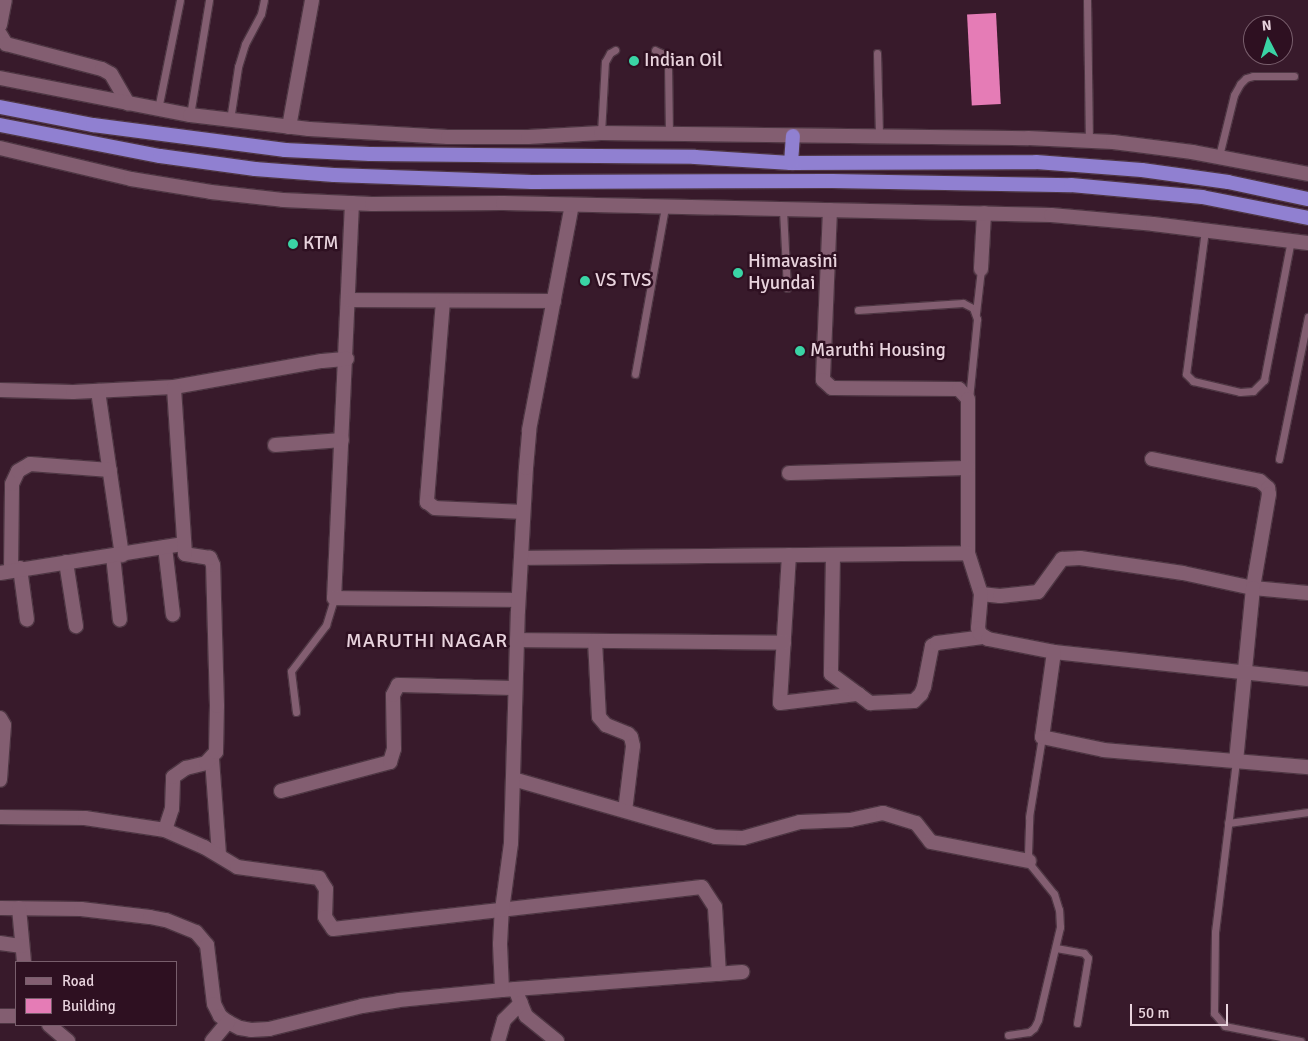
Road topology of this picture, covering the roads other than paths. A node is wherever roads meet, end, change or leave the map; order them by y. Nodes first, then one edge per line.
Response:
1 (5, 0) edge
2 (180, 0) edge
3 (209, 0) edge
4 (264, 0) edge
5 (312, 0) edge
6 (1087, 0) edge
7 (0, 25) edge
8 (1, 39) edge
9 (615, 50) dead end
10 (655, 50) dead end
11 (877, 53) dead end
12 (1294, 76) dead end
13 (0, 78) edge
14 (128, 103) junction
15 (0, 107) edge
16 (158, 109) junction
17 (190, 115) junction
18 (230, 120) junction
19 (0, 125) edge
20 (289, 127) junction
21 (602, 133) junction
22 (669, 133) junction
23 (793, 136) junction
24 (879, 137) junction
25 (1089, 141) junction
26 (0, 148) edge
27 (1219, 156) junction
28 (791, 163) junction
29 (1308, 174) edge
30 (1308, 198) edge
31 (352, 203) junction
32 (572, 205) junction
33 (665, 207) junction
34 (783, 210) junction
35 (830, 210) junction
36 (984, 213) junction
37 (1308, 218) edge
38 (1205, 230) junction
39 (1291, 240) junction
40 (1308, 243) edge
41 (981, 270) joint
42 (786, 288) dead end
43 (349, 300) junction
44 (443, 301) junction
45 (554, 301) junction
46 (858, 310) dead end
47 (976, 313) junction
48 (1308, 317) edge
49 (347, 359) junction
50 (635, 374) dead end
51 (174, 387) junction
52 (0, 390) edge
53 (98, 390) junction
54 (968, 399) junction
55 (342, 440) junction
56 (275, 445) dead end
57 (1152, 459) dead end
58 (1279, 459) dead end
59 (968, 468) junction
60 (110, 470) junction
61 (789, 474) dead end
62 (523, 512) junction
63 (184, 544) junction
64 (165, 547) junction
65 (968, 553) junction
66 (789, 555) junction
67 (833, 555) junction
68 (117, 556) junction
69 (520, 558) junction
70 (66, 562) junction
71 (10, 570) edge
72 (1253, 588) junction
73 (1308, 592) edge
74 (981, 594) junction
75 (334, 598) junction
76 (518, 600) junction
77 (173, 615) dead end
78 (27, 620) dead end
79 (120, 620) dead end
80 (76, 626) dead end
81 (984, 637) junction
82 (517, 640) junction
83 (595, 641) junction
84 (784, 643) junction
85 (1054, 652) junction
86 (1244, 672) junction
87 (1308, 679) edge
88 (516, 688) junction
89 (858, 694) junction
90 (296, 712) dead end
91 (0, 718) edge
92 (1042, 737) junction
93 (212, 759) junction
94 (1236, 761) junction
95 (1308, 767) edge
96 (513, 779) junction
97 (0, 780) edge
98 (281, 791) dead end
99 (625, 810) junction
100 (1308, 812) edge
101 (0, 817) edge
102 (1228, 823) junction
103 (165, 830) junction
104 (219, 855) junction
105 (1029, 861) junction
106 (0, 908) edge
107 (19, 908) junction
108 (502, 910) junction
109 (0, 943) edge
110 (22, 946) junction
111 (1056, 948) junction
112 (24, 961) edge
113 (742, 972) dead end
114 (719, 974) junction
115 (509, 989) junction
116 (520, 1003) junction
117 (0, 1016) edge
118 (15, 1016) edge
119 (228, 1022) junction
120 (1076, 1023) dead end
121 (51, 1026) edge
122 (1008, 1035) dead end
123 (264, 1036) edge
124 (68, 1041) edge
125 (212, 1041) edge
126 (498, 1041) edge
127 (557, 1041) edge
128 (1301, 1041) edge

1 - 7 street
2 - 16 lane
3 - 17 lane
4 - 18 lane
5 - 20 street
6 - 25 lane
8 - 14 street
9 - 21 lane
10 - 22 lane
11 - 24 lane
12 - 27 lane
13 - 14 street
14 - 16 street
15 - 28 highway
16 - 17 street
17 - 18 street
18 - 20 street
19 - 37 highway
20 - 21 street
21 - 22 street
22 - 23 street
23 - 24 street
23 - 28 highway
24 - 25 street
25 - 27 street
26 - 31 street
27 - 29 street
28 - 30 highway
31 - 32 street
31 - 43 street
32 - 33 street
32 - 45 street
33 - 34 street
33 - 50 lane
34 - 35 street
34 - 42 lane
35 - 36 street
35 - 54 street
36 - 38 street
36 - 41 street
38 - 39 street
38 - 39 lane
39 - 40 street
41 - 47 lane
43 - 44 street
43 - 49 street
44 - 45 street
44 - 62 street
45 - 62 street
46 - 47 lane
47 - 54 lane
48 - 58 lane
49 - 51 street
49 - 55 street
51 - 53 street
51 - 63 street
52 - 53 street
53 - 60 street
54 - 59 street
55 - 56 street
55 - 75 street
57 - 72 street
59 - 61 street
59 - 65 street
60 - 68 street
60 - 71 street
62 - 69 street
63 - 64 street
63 - 93 street
64 - 68 street
64 - 77 street
65 - 67 street
65 - 74 street
66 - 67 street
66 - 69 street
66 - 84 street
67 - 89 street
68 - 70 street
68 - 79 street
69 - 76 street
70 - 71 street
70 - 80 street
71 - 78 street
72 - 73 street
72 - 74 street
72 - 86 street
74 - 81 street
75 - 76 street
75 - 90 lane
76 - 82 street
81 - 85 street
81 - 89 street
82 - 83 street
82 - 88 street
83 - 84 street
83 - 99 street
84 - 89 street
85 - 86 street
85 - 92 street
86 - 87 street
86 - 94 street
88 - 96 street
88 - 98 street
91 - 97 street
92 - 94 street
92 - 105 lane
93 - 103 street
93 - 104 street
94 - 95 street
94 - 102 lane
96 - 99 street
96 - 108 street
99 - 105 street
100 - 102 lane
101 - 103 street
102 - 128 lane
103 - 104 street
104 - 108 street
105 - 111 lane
106 - 107 street
107 - 110 street
107 - 119 street
108 - 114 street
108 - 115 street
109 - 110 street
110 - 112 street
111 - 120 lane
111 - 122 lane
113 - 114 street
114 - 115 street
115 - 116 street
115 - 123 street
116 - 126 street
116 - 127 street
117 - 118 street
119 - 123 street
119 - 125 street
121 - 124 street

